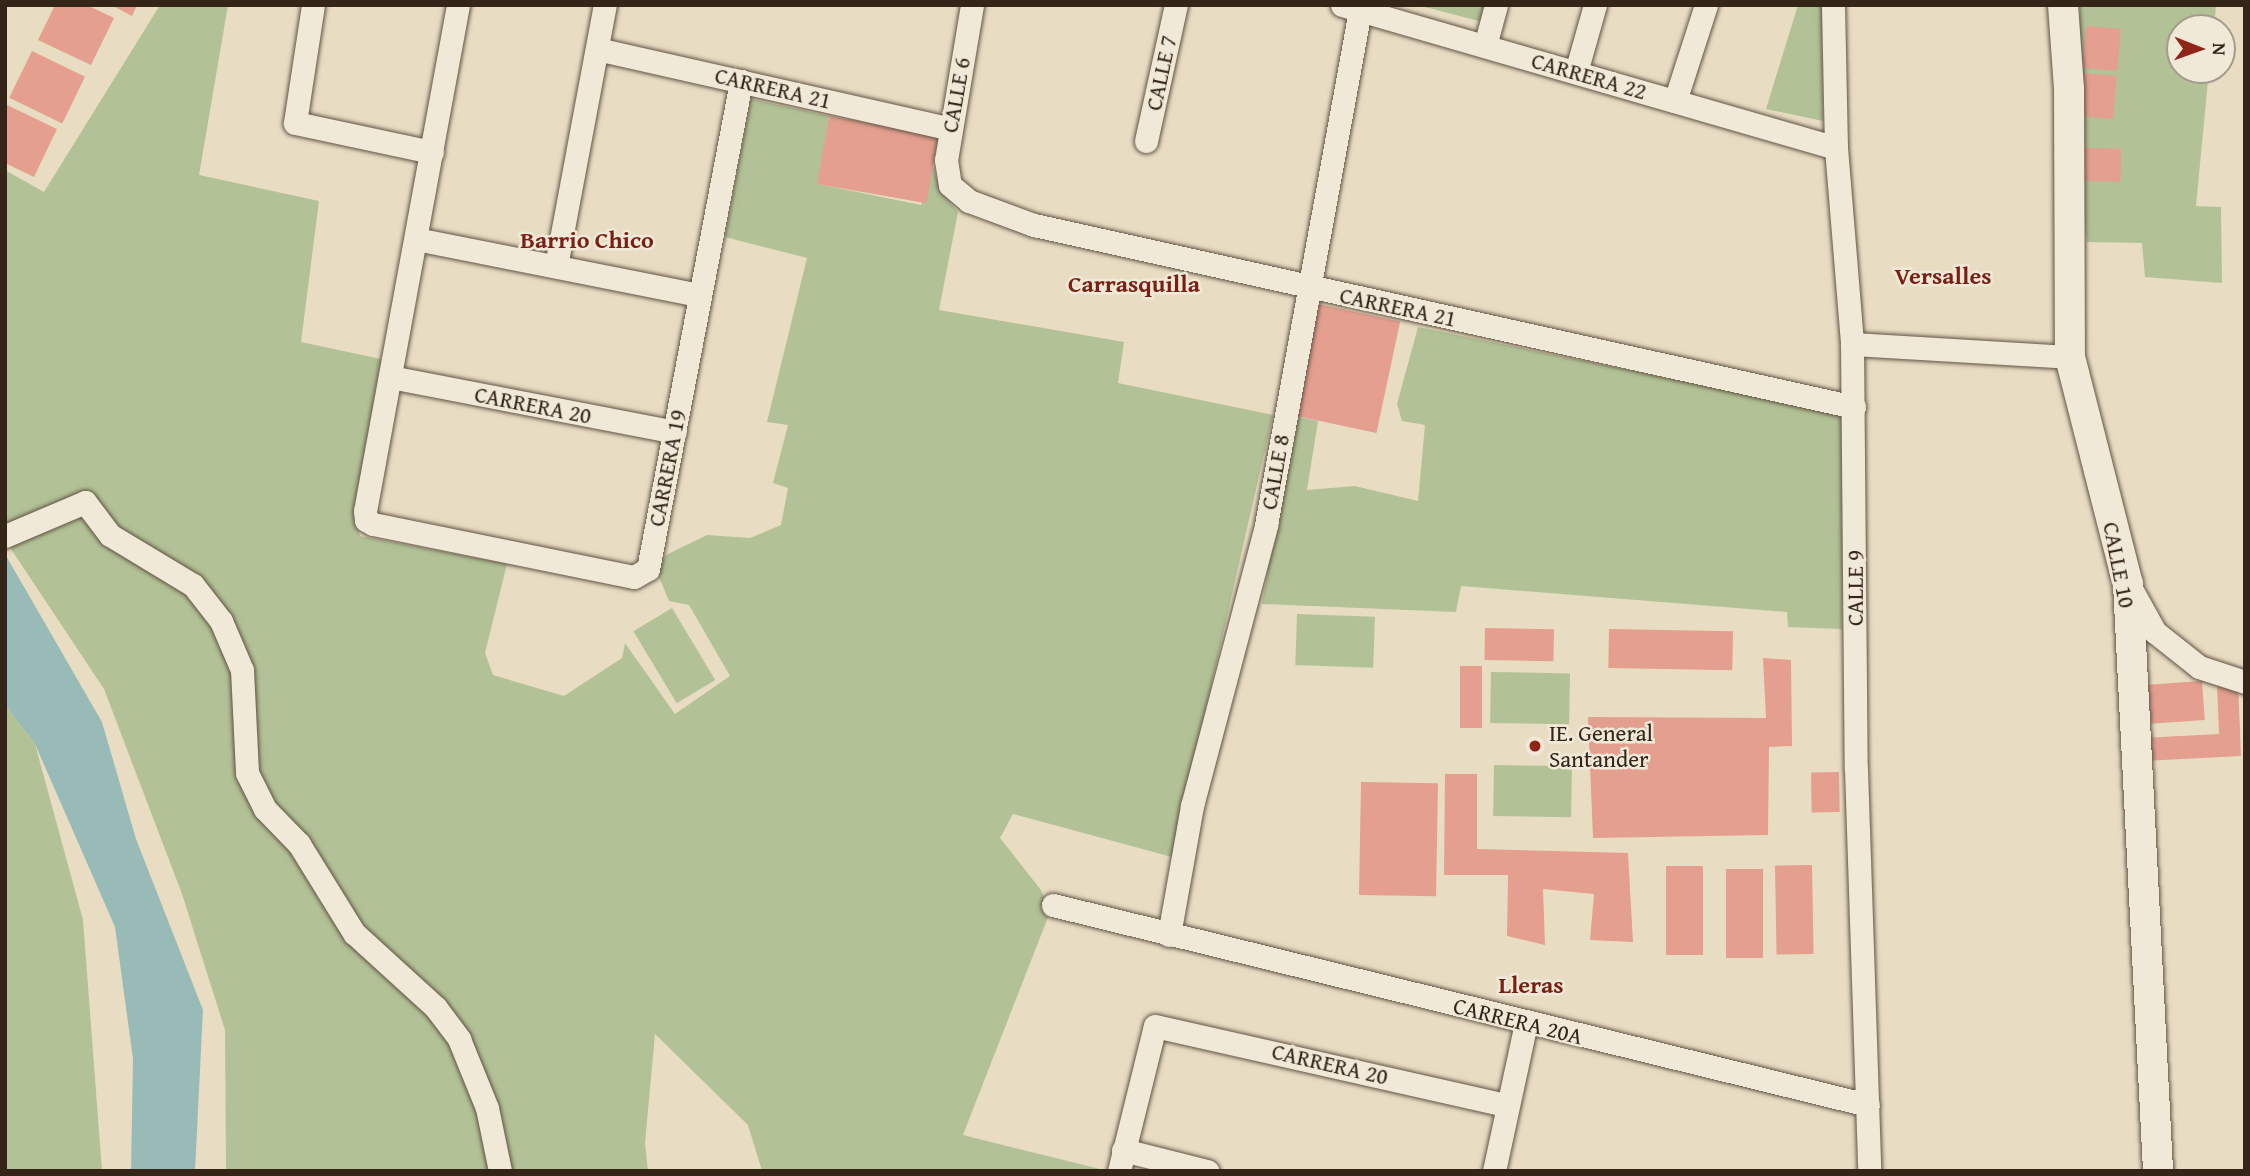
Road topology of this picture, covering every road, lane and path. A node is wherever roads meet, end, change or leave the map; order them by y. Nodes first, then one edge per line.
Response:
1 (313, 5) edge
2 (458, 5) edge
3 (605, 5) edge
4 (972, 5) edge
5 (1176, 5) edge
6 (1496, 5) edge
7 (1595, 5) edge
8 (1706, 5) edge
9 (1833, 5) edge
10 (2063, 5) edge
11 (1355, 7) edge
12 (1485, 46) junction
13 (597, 49) junction
14 (1576, 72) junction
15 (741, 81) junction
16 (1675, 101) junction
17 (948, 128) junction
18 (1146, 141) dead end
19 (1836, 148) junction
20 (432, 152) junction
21 (950, 185) joint
22 (416, 239) junction
23 (556, 266) junction
24 (1308, 287) junction
25 (700, 295) junction
26 (1852, 344) junction
27 (2070, 357) junction
28 (390, 377) junction
29 (1854, 407) junction
30 (675, 432) junction
31 (5, 536) edge
32 (2128, 584) junction
33 (2245, 682) edge
34 (1053, 905) dead end
35 (1168, 935) junction
36 (1526, 1023) junction
37 (1505, 1105) junction
38 (1868, 1105) junction
39 (1121, 1160) edge
40 (500, 1171) edge
41 (1207, 1171) edge
42 (1495, 1171) edge
43 (1869, 1171) edge
44 (2158, 1171) edge

1 - 20 street
2 - 20 street
3 - 13 street
4 - 17 street, CALLE 6
5 - 18 street, CALLE 7
6 - 12 street
7 - 14 street
8 - 16 street
9 - 19 street, CALLE 9
10 - 27 street, CALLE 10
11 - 12 street, CARRERA 22
11 - 24 street, CALLE 8
12 - 14 street, CARRERA 22
13 - 15 street, CARRERA 21
13 - 23 street
14 - 16 street, CARRERA 22
15 - 17 street, CARRERA 21
15 - 25 street, CARRERA 19
16 - 19 street, CARRERA 22
17 - 21 street, CALLE 6
19 - 26 street, CALLE 9
20 - 22 street
21 - 24 street, CARRERA 21
22 - 23 street
22 - 28 street
23 - 25 street
24 - 29 street, CARRERA 21
24 - 35 street, CALLE 8
25 - 30 street, CARRERA 19
26 - 27 street
26 - 29 street, CALLE 9
27 - 32 street, CALLE 10
28 - 30 street, CARRERA 20
28 - 30 street, CARRERA 19
29 - 38 street, CALLE 9
31 - 40 street
32 - 33 street
32 - 44 street, CALLE 10
34 - 35 street, CARRERA 20A
35 - 36 street, CARRERA 20A
36 - 37 street
36 - 38 street, CARRERA 20A
37 - 39 street, CARRERA 20
37 - 42 street
38 - 43 street, CALLE 9
39 - 41 street

